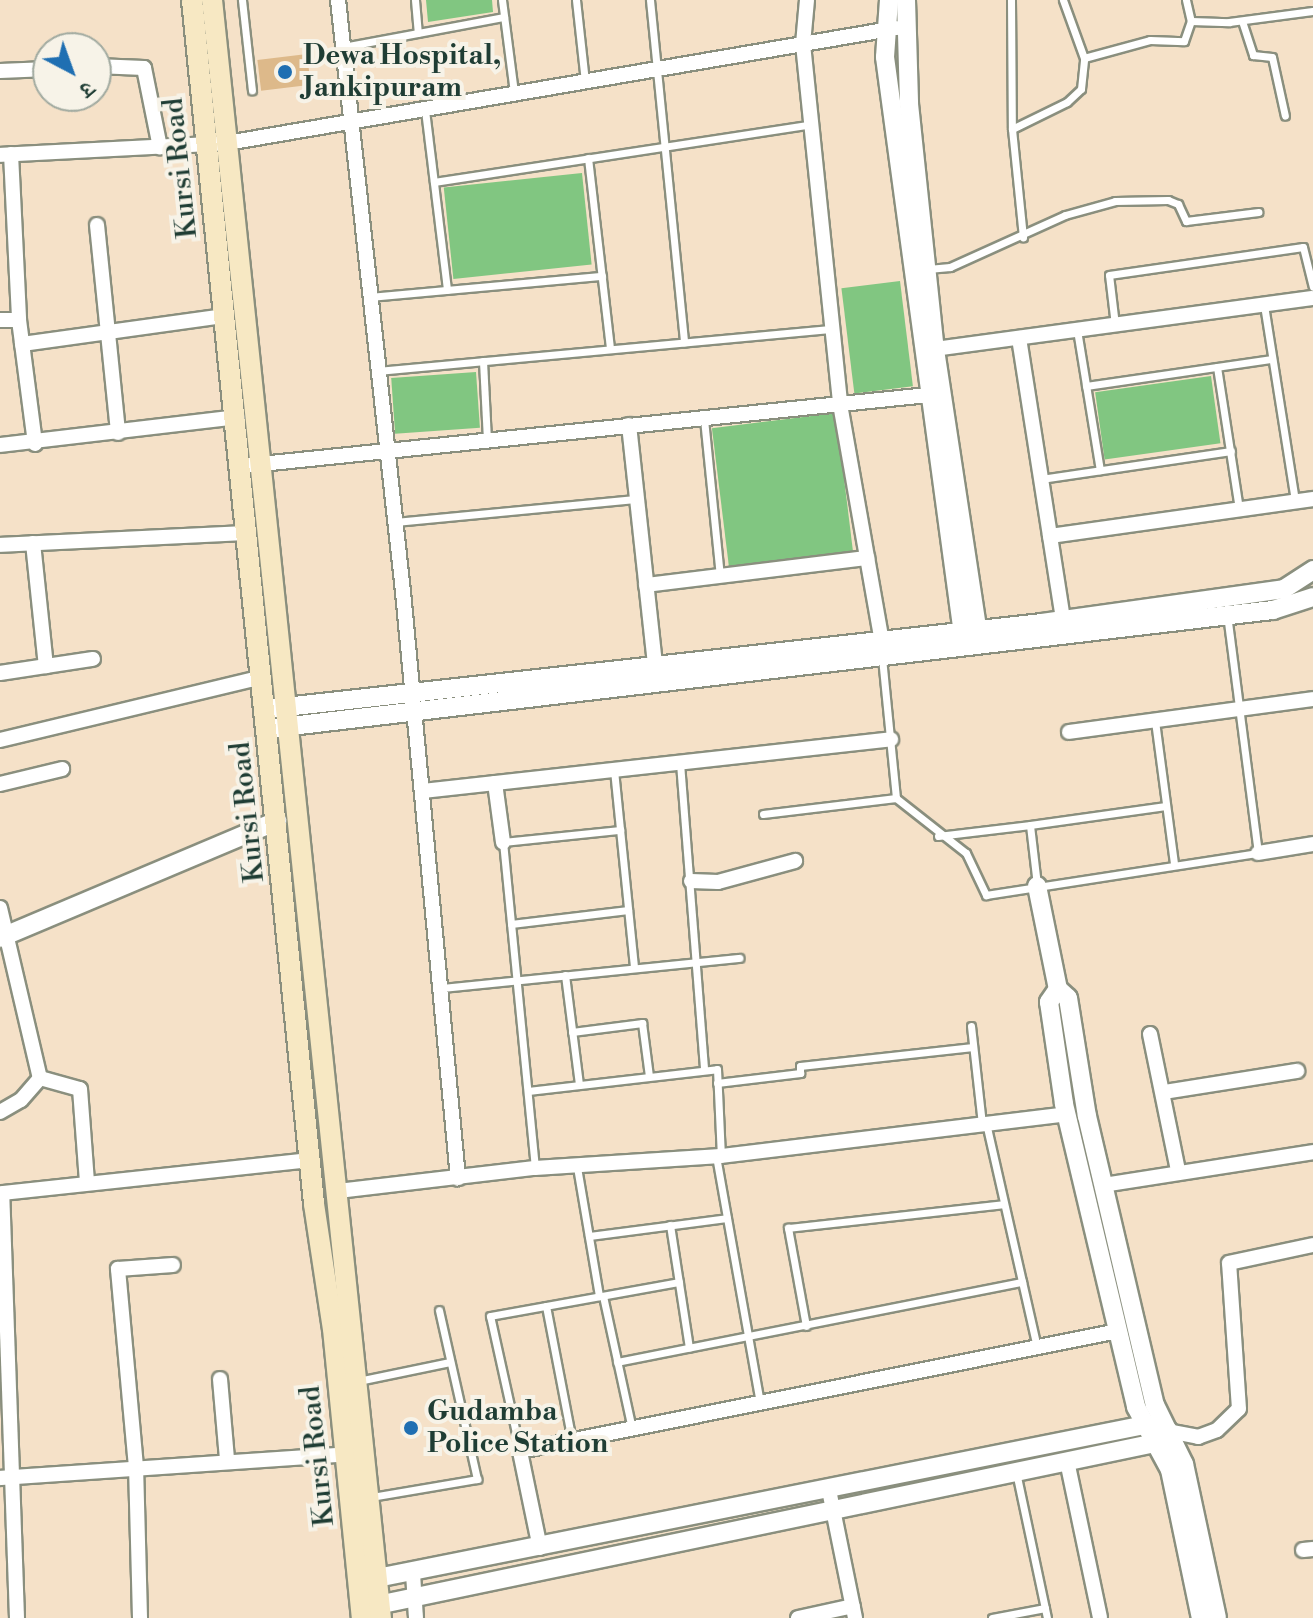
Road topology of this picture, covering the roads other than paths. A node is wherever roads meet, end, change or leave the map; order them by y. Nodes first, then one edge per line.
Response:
1 (192, 0) edge
2 (212, 0) edge
3 (242, 0) edge
4 (338, 0) edge
5 (415, 0) edge
6 (502, 0) edge
7 (576, 0) edge
8 (650, 0) edge
9 (807, 0) edge
10 (889, 0) edge
11 (906, 0) edge
12 (1011, 0) edge
13 (1063, 0) edge
14 (1186, 0) edge
15 (1312, 11) edge
16 (504, 17) junction
17 (1191, 21) junction
18 (1242, 21) junction
19 (895, 29) junction
20 (418, 33) junction
21 (803, 44) junction
22 (343, 47) junction
23 (1084, 58) junction
24 (112, 67) edge
25 (658, 69) junction
26 (32, 70) edge
27 (0, 71) edge
28 (585, 81) junction
29 (252, 90) dead end
30 (514, 93) junction
31 (425, 108) junction
32 (1285, 116) dead end
33 (351, 121) junction
34 (811, 124) junction
35 (1012, 129) junction
36 (227, 143) junction
37 (205, 145) junction
38 (160, 147) junction
39 (663, 148) junction
40 (6, 155) edge
41 (588, 158) junction
42 (434, 182) junction
43 (1258, 212) dead end
44 (97, 225) dead end
45 (1023, 237) junction
46 (7, 250) edge
47 (926, 269) junction
48 (602, 276) junction
49 (1313, 287) edge
50 (447, 290) junction
51 (370, 297) junction
52 (1313, 298) edge
53 (1264, 305) junction
54 (225, 316) junction
55 (0, 320) edge
56 (19, 320) junction
57 (1115, 325) junction
58 (108, 329) junction
59 (832, 329) junction
60 (1076, 330) junction
61 (1019, 338) junction
62 (684, 342) junction
63 (22, 344) junction
64 (610, 349) junction
65 (935, 349) junction
66 (1272, 359) junction
67 (483, 361) junction
68 (1217, 367) junction
69 (378, 371) junction
70 (1086, 386) junction
71 (935, 395) junction
72 (840, 404) junction
73 (237, 417) junction
74 (704, 417) junction
75 (629, 425) junction
76 (118, 433) junction
77 (487, 439) junction
78 (35, 444) junction
79 (0, 445) edge
80 (387, 448) junction
81 (1231, 451) junction
82 (251, 465) junction
83 (1100, 470) junction
84 (1041, 479) junction
85 (637, 499) junction
86 (1313, 499) edge
87 (1295, 502) junction
88 (1239, 509) junction
89 (395, 522) junction
90 (249, 533) junction
91 (1050, 536) junction
92 (33, 543) junction
93 (0, 545) edge
94 (867, 558) junction
95 (1313, 570) edge
96 (720, 576) junction
97 (646, 585) junction
98 (1313, 597) edge
99 (1226, 607) junction
100 (1063, 620) junction
101 (972, 639) junction
102 (882, 650) junction
103 (93, 659) dead end
104 (46, 666) junction
105 (655, 666) junction
106 (0, 673) edge
107 (263, 677) junction
108 (1313, 699) edge
109 (413, 702) junction
110 (1239, 709) junction
111 (276, 718) junction
112 (1155, 721) junction
113 (1069, 732) dead end
114 (891, 739) junction
115 (0, 740) edge
116 (680, 763) junction
117 (62, 769) dead end
118 (614, 770) junction
119 (495, 783) junction
120 (0, 784) edge
121 (423, 791) junction
122 (896, 798) junction
123 (1166, 806) junction
124 (763, 814) dead end
125 (277, 821) junction
126 (1030, 825) junction
127 (620, 830) junction
128 (938, 836) junction
129 (503, 842) junction
130 (1313, 844) edge
131 (1258, 853) junction
132 (795, 861) dead end
133 (1174, 864) junction
134 (691, 881) junction
135 (1037, 886) junction
136 (0, 908) edge
137 (628, 910) junction
138 (511, 924) junction
139 (4, 936) edge
140 (739, 958) dead end
141 (693, 962) junction
142 (634, 968) junction
143 (565, 975) junction
144 (514, 980) junction
145 (443, 988) junction
146 (1058, 989) junction
147 (971, 1026) dead end
148 (572, 1032) junction
149 (1150, 1034) dead end
150 (973, 1047) junction
151 (704, 1070) junction
152 (1297, 1071) dead end
153 (649, 1076) junction
154 (40, 1078) junction
155 (717, 1083) junction
156 (579, 1084) junction
157 (528, 1091) junction
158 (1164, 1092) junction
159 (0, 1112) edge
160 (1067, 1114) junction
161 (984, 1124) junction
162 (1313, 1152) edge
163 (718, 1156) junction
164 (310, 1160) junction
165 (577, 1167) junction
166 (535, 1168) junction
167 (1178, 1171) junction
168 (458, 1178) junction
169 (87, 1183) junction
170 (1103, 1185) junction
171 (338, 1191) junction
172 (1004, 1204) junction
173 (727, 1218) junction
174 (670, 1225) junction
175 (589, 1236) junction
176 (1313, 1245) edge
177 (1, 1251) edge
178 (173, 1265) dead end
179 (679, 1282) junction
180 (1022, 1282) junction
181 (601, 1296) junction
182 (546, 1306) junction
183 (439, 1310) dead end
184 (806, 1326) junction
185 (1118, 1331) junction
186 (749, 1337) junction
187 (689, 1348) junction
188 (1037, 1348) junction
189 (450, 1362) junction
190 (617, 1362) junction
191 (220, 1379) dead end
192 (355, 1381) junction
193 (760, 1403) junction
194 (1145, 1425) junction
195 (632, 1429) junction
196 (1162, 1437) junction
197 (572, 1441) junction
198 (520, 1451) junction
199 (355, 1454) junction
200 (227, 1459) junction
201 (1067, 1461) junction
202 (136, 1467) junction
203 (1016, 1472) junction
204 (7, 1478) edge
205 (829, 1490) junction
206 (369, 1497) junction
207 (833, 1510) junction
208 (540, 1548) junction
209 (413, 1574) junction
210 (368, 1580) junction
211 (415, 1598) junction
212 (1045, 1608) junction
213 (371, 1612) edge
214 (854, 1612) edge
215 (17, 1618) edge
216 (140, 1618) edge
217 (416, 1618) edge
218 (798, 1618) edge
219 (992, 1618) edge
220 (1047, 1618) edge
221 (1100, 1618) edge
222 (1201, 1618) edge
223 (1217, 1618) edge

1 - 37 main road, Kursi Road
2 - 36 main road, Kursi Road
3 - 29 lane
4 - 22 street
5 - 20 lane
6 - 16 lane
7 - 28 lane
8 - 25 lane
9 - 21 street
10 - 19 street
11 - 19 street
12 - 35 lane
13 - 23 lane
14 - 17 lane
15 - 18 lane
16 - 20 lane
16 - 30 lane
17 - 18 lane
17 - 23 lane
18 - 32 lane
19 - 21 street
19 - 47 street
19 - 71 street
20 - 22 lane
21 - 25 street
21 - 34 street
22 - 33 street
23 - 35 lane
24 - 38 street
25 - 28 street
25 - 39 lane
26 - 27 street
28 - 30 street
30 - 31 street
31 - 33 street
31 - 42 lane
33 - 36 street
33 - 51 street
34 - 39 lane
34 - 59 street
35 - 45 lane
36 - 37 street
36 - 82 main road, Kursi Road
37 - 38 street
37 - 54 main road, Kursi Road
38 - 40 street
39 - 41 lane
39 - 62 lane
40 - 46 street
41 - 42 lane
41 - 48 lane
42 - 50 lane
43 - 45 lane
44 - 58 street
45 - 47 lane
46 - 56 street
47 - 65 street
48 - 50 lane
48 - 64 lane
49 - 57 lane
50 - 51 lane
51 - 69 street
52 - 53 street
53 - 57 street
53 - 66 lane
54 - 58 street
54 - 73 main road, Kursi Road
55 - 56 street
56 - 63 street
57 - 60 street
58 - 63 street
58 - 76 street
59 - 62 lane
59 - 72 street
60 - 61 street
60 - 70 lane
61 - 65 street
61 - 84 street
62 - 64 lane
63 - 78 street
64 - 67 lane
65 - 71 street
66 - 68 lane
66 - 87 lane
67 - 69 lane
67 - 77 lane
68 - 70 lane
68 - 81 lane
69 - 80 street
70 - 83 lane
71 - 72 street
71 - 101 street
72 - 74 street
72 - 94 street
73 - 76 street
73 - 82 main road, Kursi Road
74 - 75 street
74 - 96 lane
75 - 77 street
75 - 85 street
76 - 78 street
77 - 80 street
78 - 79 street
80 - 82 street
80 - 89 street
81 - 83 lane
81 - 88 lane
82 - 90 main road, Kursi Road
82 - 111 main road, Kursi Road
83 - 84 lane
84 - 91 street
85 - 89 lane
85 - 97 street
86 - 87 street
87 - 88 street
88 - 91 street
89 - 109 street
90 - 92 street
90 - 107 main road, Kursi Road
91 - 100 street
92 - 93 street
92 - 104 street
94 - 96 street
94 - 102 street
95 - 99 street
96 - 97 street
97 - 105 street
98 - 99 street
99 - 100 street
99 - 101 street
99 - 110 lane
100 - 101 street
101 - 102 street
102 - 105 street
102 - 109 street
102 - 114 lane
103 - 104 street
104 - 106 street
105 - 109 street
107 - 111 main road, Kursi Road
107 - 115 street
108 - 110 street
109 - 111 street
109 - 121 street
110 - 112 street
110 - 131 lane
111 - 125 main road, Kursi Road
111 - 171 main road, Kursi Road
112 - 113 street
112 - 123 lane
114 - 116 street
114 - 122 lane
116 - 118 street
116 - 134 lane
117 - 120 street
118 - 119 street
118 - 127 lane
119 - 121 street
119 - 129 street
121 - 145 street
122 - 124 lane
122 - 128 lane
123 - 126 lane
123 - 133 lane
125 - 139 street
125 - 164 main road, Kursi Road
126 - 128 lane
126 - 135 lane
127 - 129 lane
127 - 137 lane
128 - 135 lane
129 - 138 lane
130 - 131 street
131 - 133 lane
132 - 134 street
133 - 135 lane
134 - 141 lane
135 - 146 street
136 - 139 street
137 - 138 lane
137 - 142 lane
138 - 144 lane
139 - 154 street
140 - 141 lane
141 - 142 lane
141 - 151 lane
142 - 143 lane
143 - 144 lane
143 - 148 lane
144 - 145 lane
144 - 157 lane
145 - 168 street
146 - 160 street
146 - 170 street
147 - 150 lane
148 - 153 lane
148 - 156 lane
149 - 158 street
150 - 155 lane
150 - 161 lane
151 - 153 lane
151 - 155 lane
152 - 158 street
153 - 156 lane
154 - 159 street
154 - 169 street
155 - 163 lane
156 - 157 lane
157 - 166 lane
158 - 167 street
160 - 161 street
160 - 185 street
161 - 163 street
161 - 172 lane
162 - 167 street
163 - 165 street
163 - 173 lane
164 - 169 street
164 - 199 main road, Kursi Road
165 - 166 street
165 - 175 lane
166 - 168 street
167 - 170 street
168 - 171 street
169 - 177 street
170 - 196 street
171 - 192 main road, Kursi Road
172 - 180 lane
172 - 184 lane
173 - 174 lane
173 - 186 lane
174 - 175 lane
174 - 179 lane
175 - 181 lane
176 - 196 street
177 - 204 street
178 - 202 street
179 - 181 lane
179 - 187 lane
180 - 184 lane
180 - 188 lane
181 - 182 lane
181 - 190 lane
182 - 197 lane
182 - 198 lane
183 - 189 lane
184 - 186 lane
185 - 188 street
185 - 194 street
186 - 187 lane
186 - 193 lane
187 - 190 lane
188 - 193 street
189 - 192 lane
189 - 206 lane
190 - 195 lane
191 - 200 street
192 - 199 main road, Kursi Road
193 - 195 street
194 - 196 street
194 - 205 street
195 - 197 street
196 - 201 street
196 - 222 street
196 - 223 street
197 - 198 street
198 - 208 street
199 - 200 street
199 - 206 main road, Kursi Road
199 - 210 main road, Kursi Road
200 - 202 street
201 - 203 street
201 - 221 street
202 - 204 street
202 - 216 street
203 - 207 street
203 - 212 lane
204 - 215 street
205 - 207 street
205 - 208 street
206 - 210 main road, Kursi Road
207 - 211 street
207 - 214 street
208 - 209 street
209 - 210 street
209 - 211 street
210 - 213 main road, Kursi Road
211 - 213 street
211 - 217 street
212 - 219 lane
212 - 220 lane
214 - 218 street

